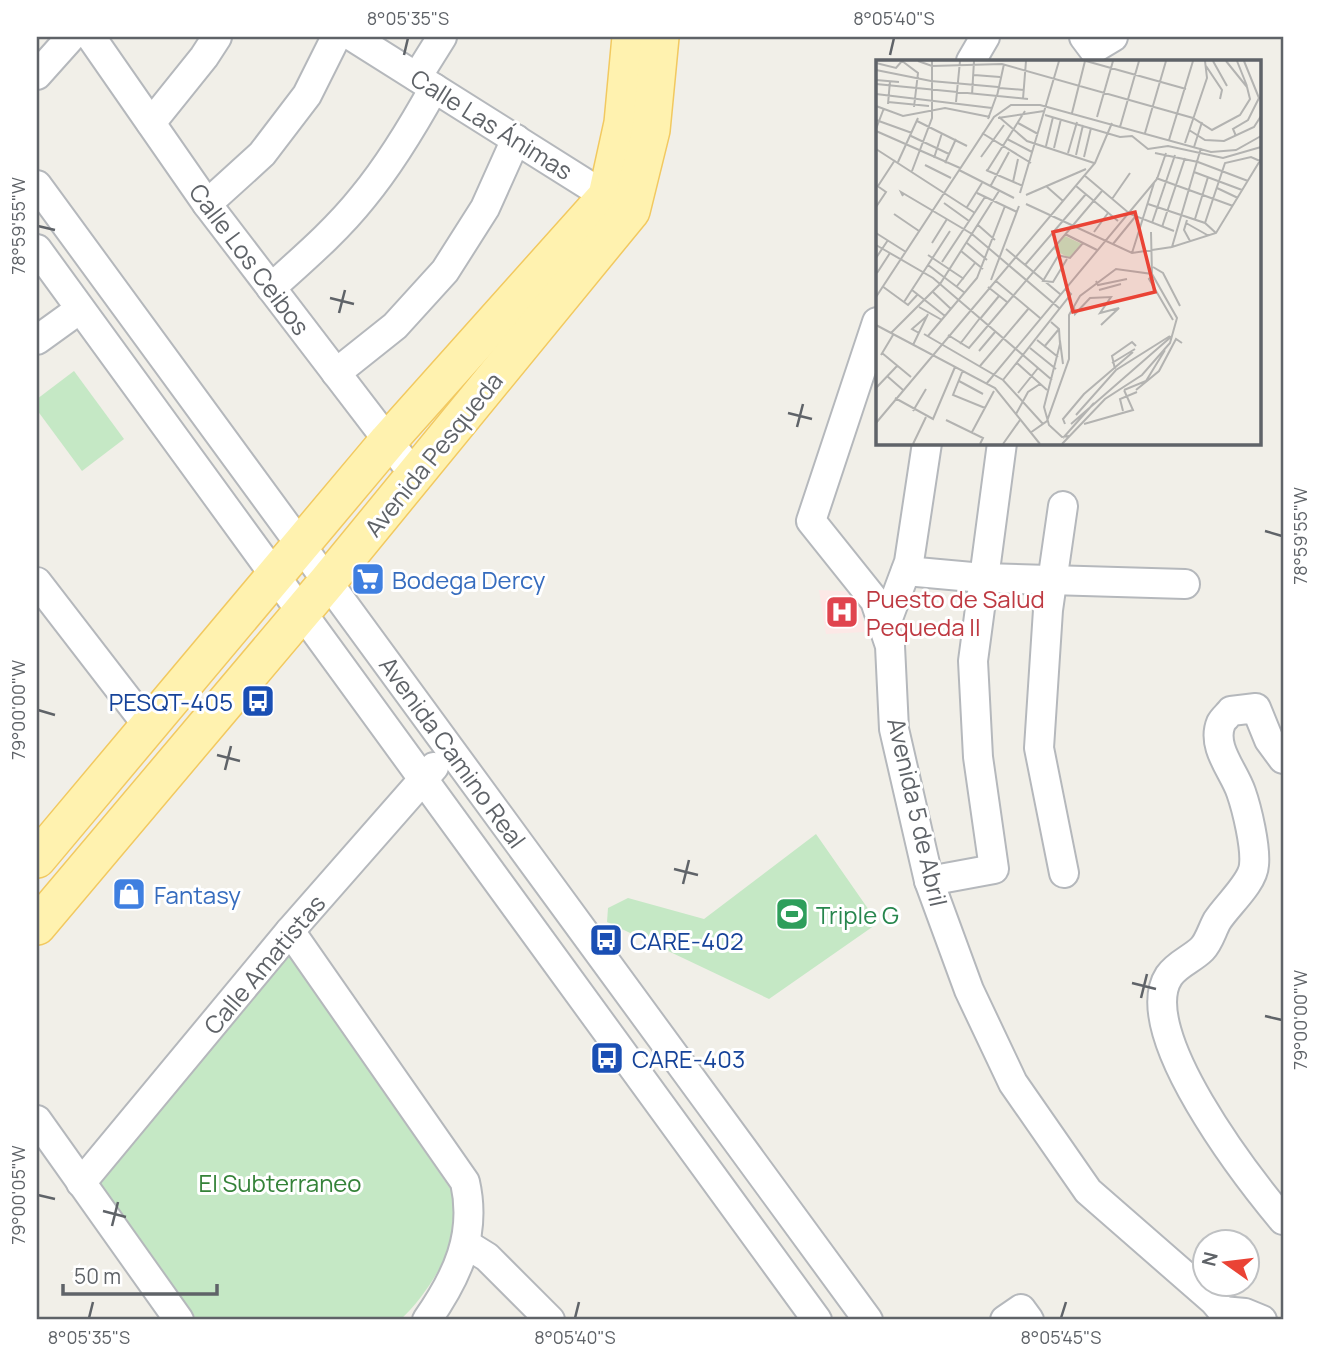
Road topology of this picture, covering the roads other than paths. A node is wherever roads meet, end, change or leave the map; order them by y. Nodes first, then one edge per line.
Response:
1 (71, 37) edge
2 (91, 37) edge
3 (217, 37) edge
4 (336, 37) edge
5 (353, 37) edge
6 (442, 37) edge
7 (631, 37) edge
8 (660, 37) edge
9 (985, 37) edge
10 (972, 60) edge
11 (37, 75) edge
12 (426, 83) junction
13 (151, 123) junction
14 (516, 139) junction
15 (37, 185) edge
16 (207, 204) junction
17 (619, 204) junction
18 (37, 249) edge
19 (271, 288) junction
20 (80, 309) junction
21 (876, 325) edge
22 (37, 340) edge
23 (337, 373) junction
24 (388, 441) junction
25 (927, 444) edge
26 (1002, 444) edge
27 (415, 475) junction
28 (1063, 506) dead end
29 (302, 545) junction
30 (906, 571) junction
31 (275, 578) junction
32 (983, 578) junction
33 (328, 581) junction
34 (1053, 581) junction
35 (1185, 584) dead end
36 (40, 592) edge
37 (301, 614) junction
38 (884, 629) junction
39 (148, 726) junction
40 (450, 750) junction
41 (1283, 759) edge
42 (108, 774) junction
43 (423, 778) junction
44 (141, 803) junction
45 (37, 859) edge
46 (1064, 873) dead end
47 (929, 881) junction
48 (37, 926) edge
49 (290, 931) junction
50 (37, 1120) edge
51 (81, 1183) junction
52 (1283, 1220) edge
53 (466, 1244) junction
54 (1226, 1315) edge
55 (179, 1320) edge
56 (427, 1320) edge
57 (550, 1320) edge
58 (817, 1320) edge
59 (868, 1320) edge
60 (1262, 1320) edge

1 - 11 street
2 - 13 street, Calle Los Ceibos
3 - 13 street
4 - 16 street
5 - 12 street, Calle Las Ánimas
6 - 12 street
7 - 17 main road, Avenida Pesqueda
8 - 17 main road, Avenida Pesqueda
9 - 10 street
12 - 14 street, Calle Las Ánimas
12 - 19 street
13 - 16 street, Calle Los Ceibos
14 - 17 street, Calle Las Ánimas
14 - 23 street
15 - 29 street, Avenida Camino Real
16 - 19 street, Calle Los Ceibos
17 - 24 main road, Avenida Pesqueda
17 - 27 main road, Avenida Pesqueda
18 - 20 street, Avenida Camino Real
19 - 23 street, Calle Los Ceibos
20 - 22 street
20 - 31 street, Avenida Camino Real
21 - 38 street, Avenida 5 de Abril
23 - 24 street, Calle Los Ceibos
24 - 27 street, Calle Los Ceibos
24 - 29 main road, Avenida Pesqueda
25 - 30 street
26 - 32 street
27 - 33 main road, Avenida Pesqueda
28 - 34 street
29 - 31 main road, Avenida Pesqueda
29 - 33 street, Avenida Camino Real
30 - 32 street
30 - 38 street
31 - 37 street, Avenida Camino Real
31 - 39 main road, Avenida Pesqueda
32 - 34 street
32 - 47 street
33 - 37 main road, Avenida Pesqueda
33 - 40 street, Avenida Camino Real
34 - 35 street
34 - 46 street
36 - 39 street
37 - 43 street, Avenida Camino Real
37 - 44 main road, Avenida Pesqueda
38 - 47 street, Avenida 5 de Abril
39 - 42 main road, Avenida Pesqueda
40 - 43 street, Calle Amatistas
40 - 59 street, Avenida Camino Real
41 - 52 street
42 - 44 main road
42 - 45 main road, Avenida Pesqueda
43 - 49 street, Calle Amatistas
43 - 58 street, Avenida Camino Real
44 - 48 main road, Avenida Pesqueda
47 - 54 street, Avenida 5 de Abril
49 - 51 street, Calle Amatistas
49 - 53 street
50 - 51 street
51 - 55 street
53 - 56 street
53 - 57 street
54 - 60 street

